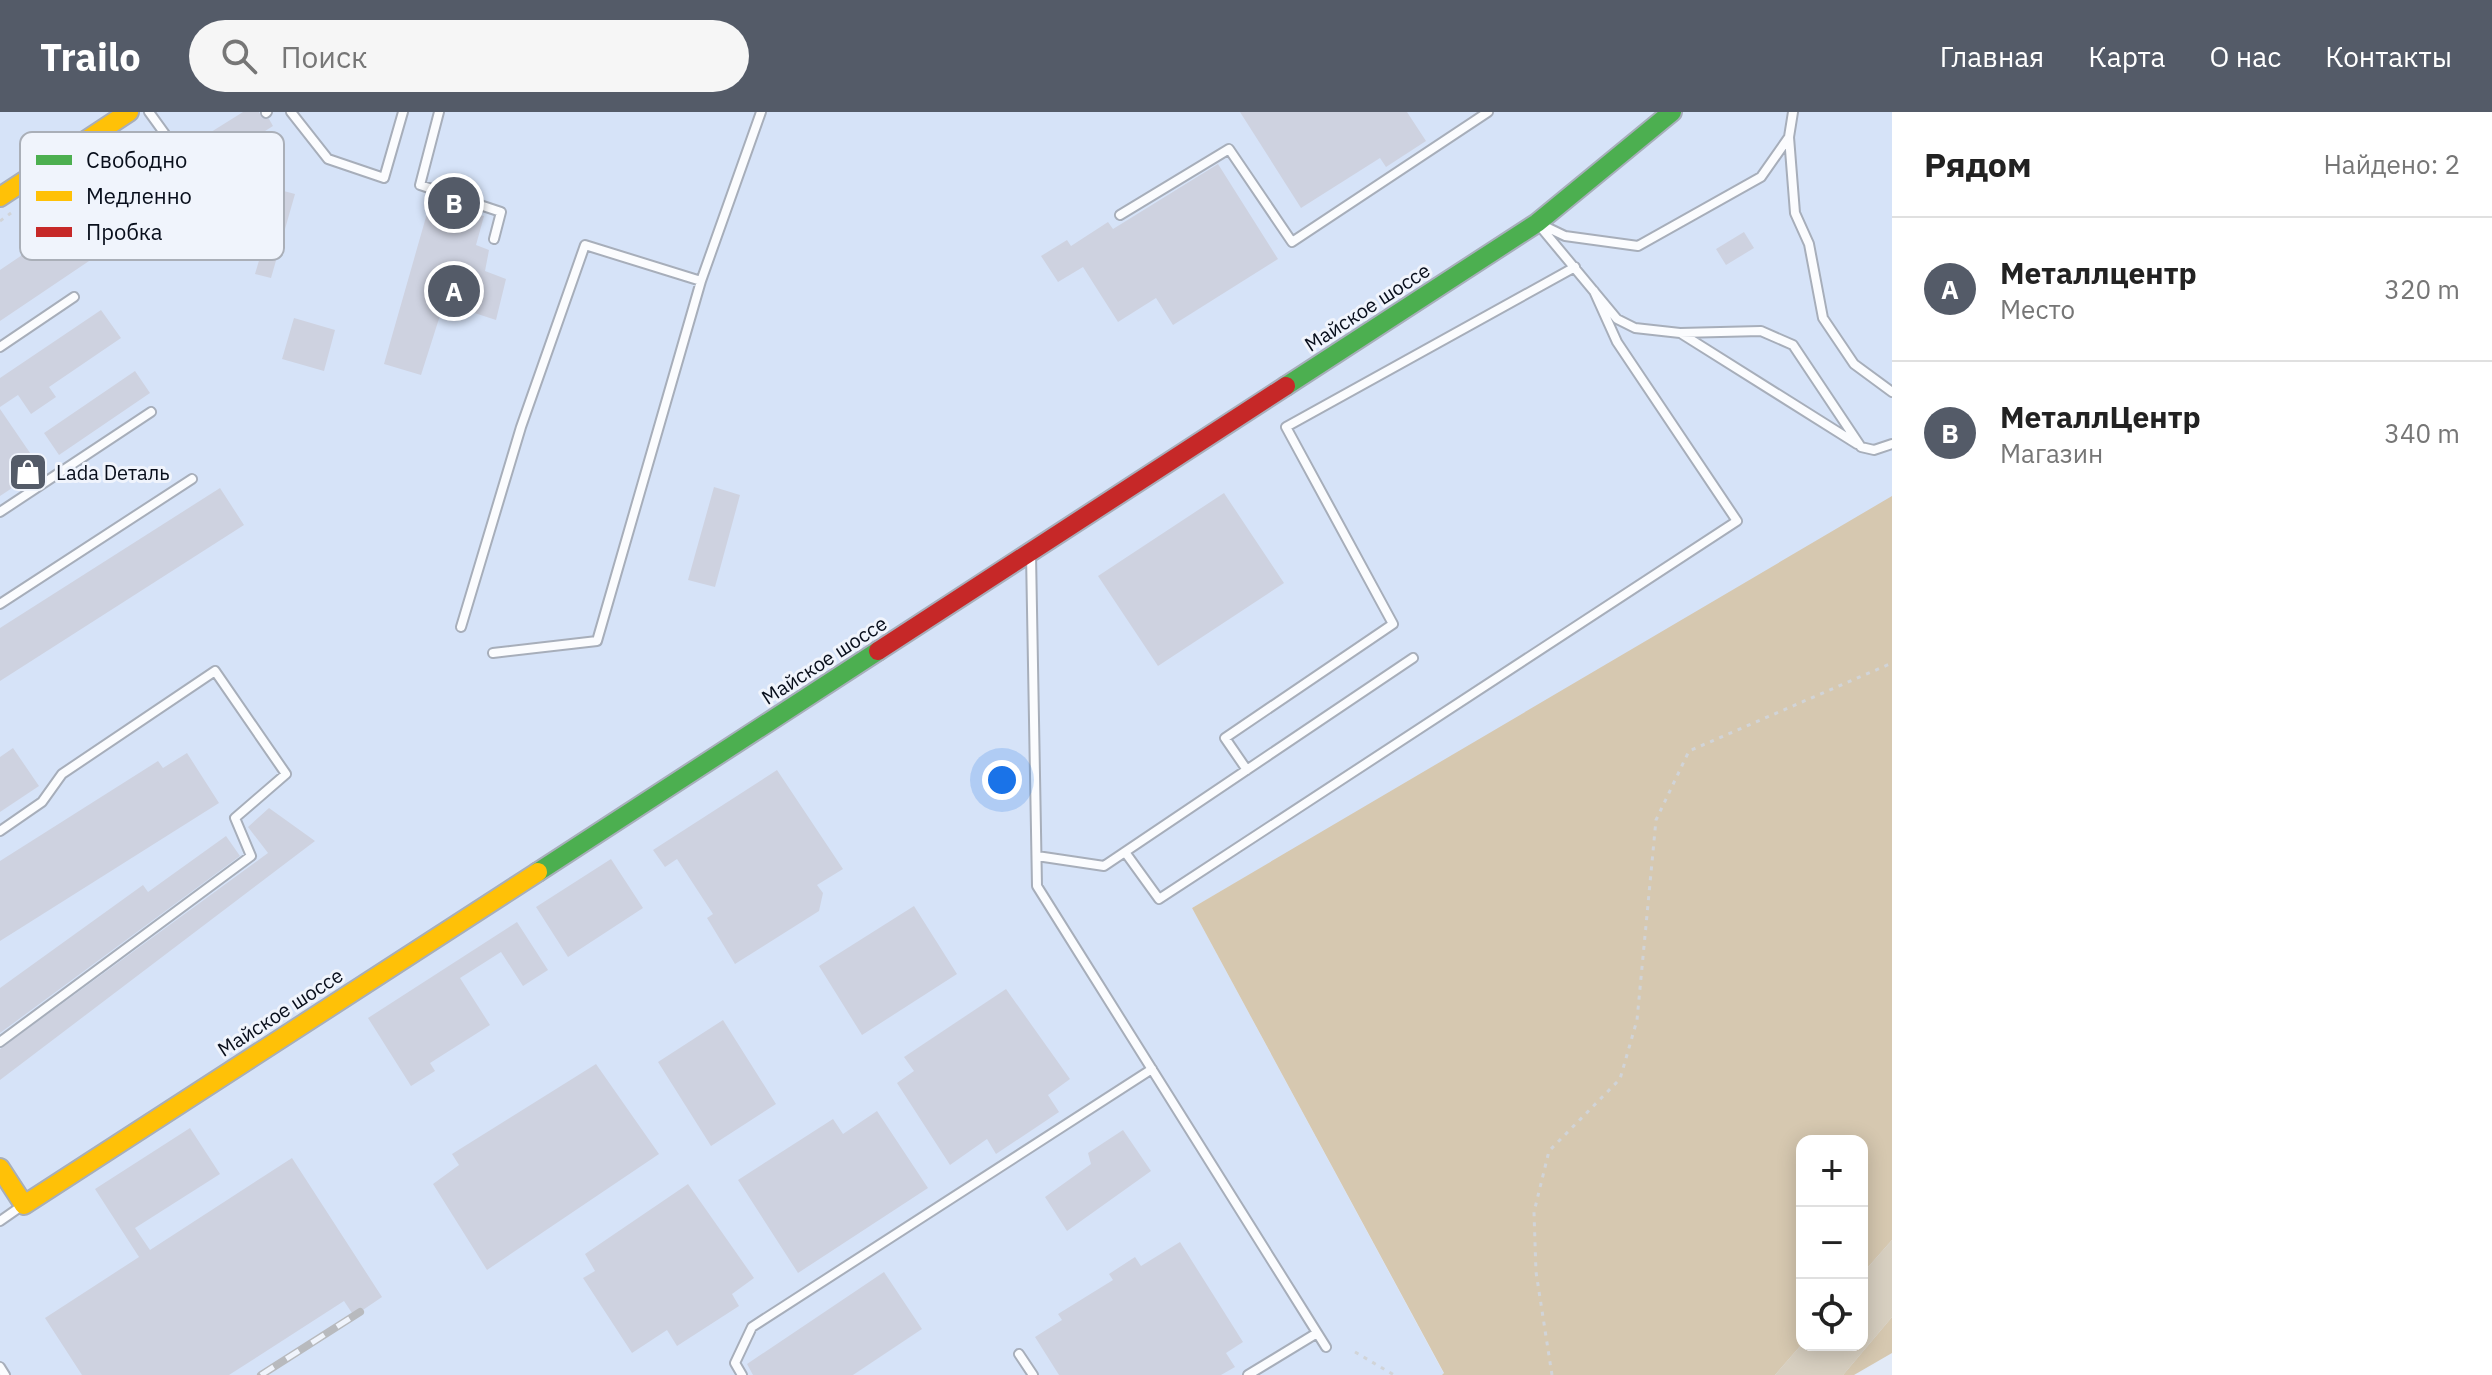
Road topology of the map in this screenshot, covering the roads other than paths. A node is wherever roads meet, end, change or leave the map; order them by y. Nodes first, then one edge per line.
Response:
1 (129, 112) edge
2 (149, 112) edge
3 (291, 112) edge
4 (403, 112) edge
5 (439, 112) edge
6 (761, 112) edge
7 (1488, 112) edge
8 (1672, 112) edge
9 (1793, 112) edge
10 (99, 132) edge
11 (163, 132) edge
12 (1789, 137) junction
13 (20, 184) edge
14 (0, 197) edge
15 (1120, 215) dead end
16 (1537, 223) junction
17 (494, 239) dead end
18 (1575, 267) junction
19 (701, 281) junction
20 (1594, 291) junction
21 (74, 297) dead end
22 (1680, 333) junction
23 (0, 347) edge
24 (1892, 392) edge
25 (151, 412) dead end
26 (1892, 444) edge
27 (1861, 447) junction
28 (192, 479) dead end
29 (0, 512) edge
30 (1031, 552) junction
31 (0, 604) edge
32 (461, 627) dead end
33 (493, 653) dead end
34 (1413, 658) dead end
35 (1247, 770) junction
36 (0, 831) edge
37 (1125, 852) junction
38 (1037, 856) junction
39 (0, 1042) edge
40 (1152, 1069) junction
41 (0, 1168) edge
42 (24, 1205) junction
43 (0, 1221) edge
44 (1317, 1333) junction
45 (1326, 1347) dead end
46 (1019, 1354) dead end
47 (0, 1367) edge
48 (5, 1375) edge
49 (742, 1375) edge
50 (1033, 1375) edge
51 (1248, 1375) edge

1 - 10 street
2 - 11 lane
3 - 4 lane
5 - 17 lane
6 - 19 lane
7 - 15 lane
8 - 16 street, Майское шоссе
9 - 12 lane
12 - 16 lane
12 - 24 lane
13 - 14 street
16 - 18 lane
16 - 30 street, Майское шоссе
18 - 20 lane
18 - 35 lane
19 - 32 lane
19 - 33 lane
20 - 22 lane
20 - 37 lane
21 - 23 lane
22 - 27 lane
22 - 27 lane
25 - 29 lane
26 - 27 lane
28 - 31 lane
30 - 38 lane
30 - 42 street, Майское шоссе
34 - 35 lane
35 - 37 lane
36 - 39 lane
37 - 38 lane
38 - 40 lane
40 - 44 lane
40 - 49 lane
41 - 42 street
42 - 43 lane
44 - 45 lane
44 - 51 lane
46 - 50 lane
47 - 48 lane

